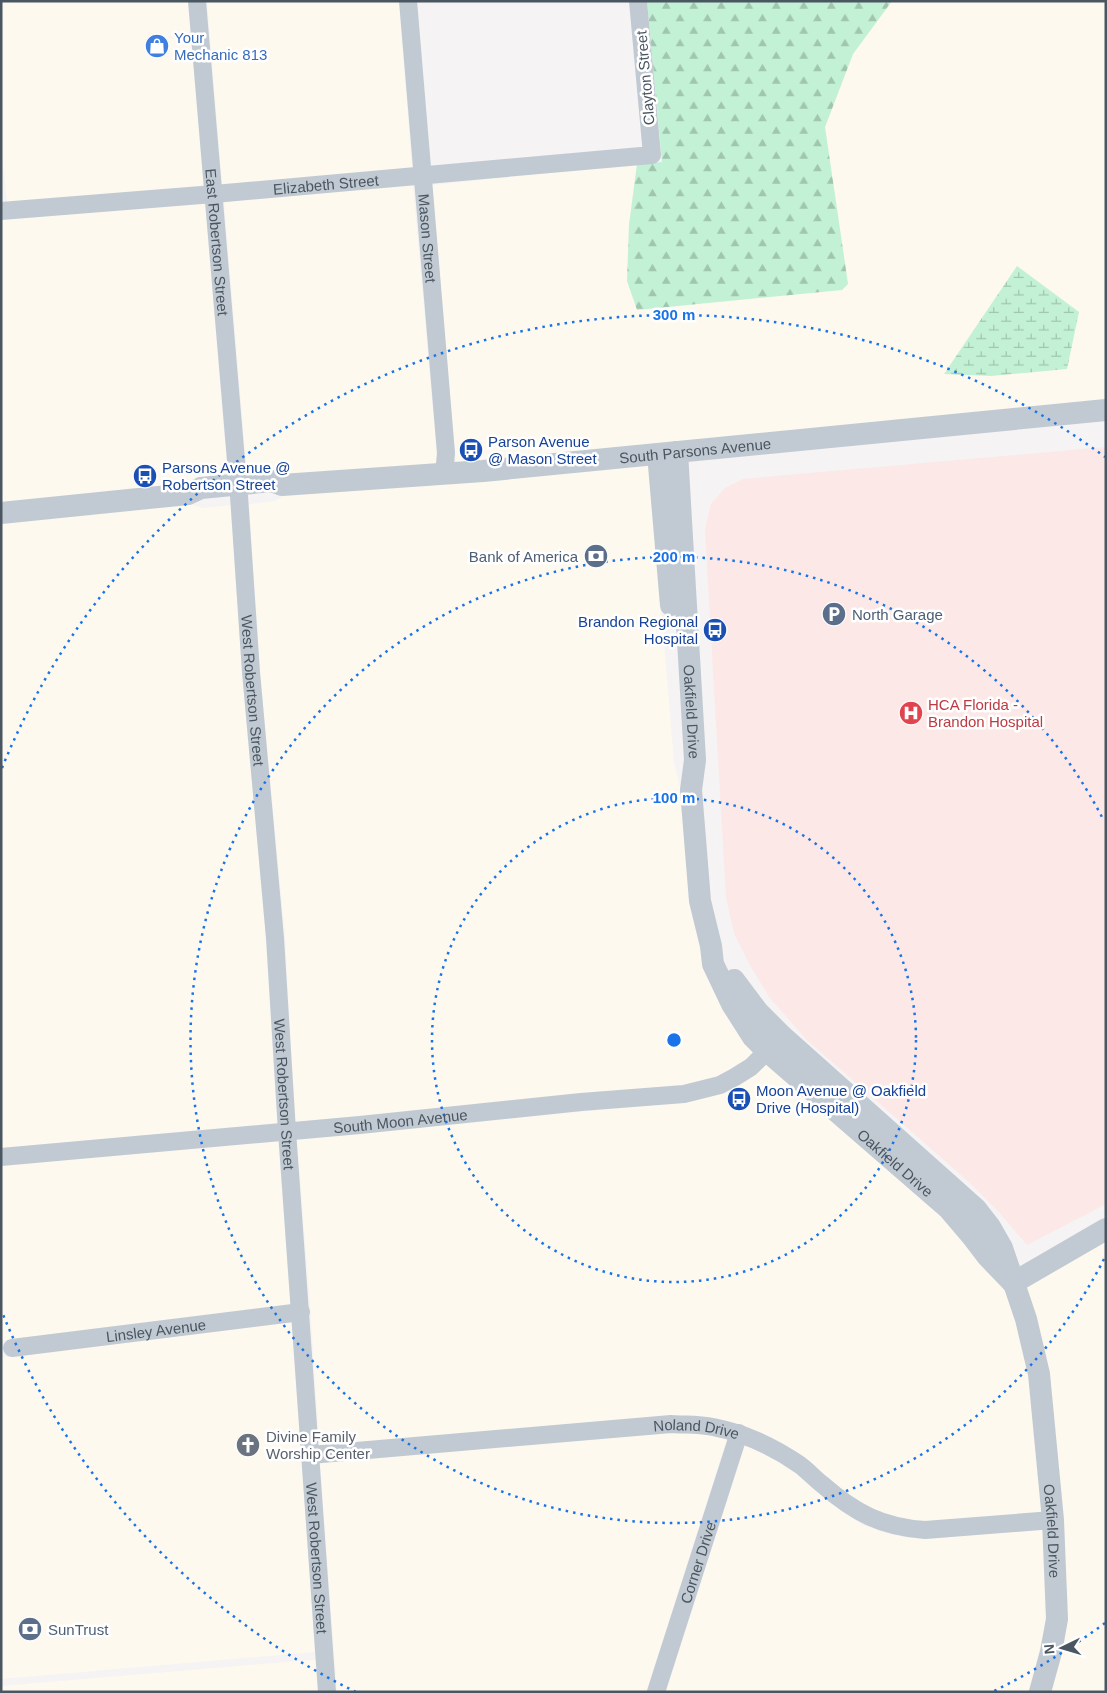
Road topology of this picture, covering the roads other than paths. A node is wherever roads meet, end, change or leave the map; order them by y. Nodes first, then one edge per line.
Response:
1 (197, 1) edge
2 (408, 1) edge
3 (638, 1) edge
4 (652, 155) joint
5 (422, 176) junction
6 (214, 194) junction
7 (1, 211) edge
8 (1106, 410) edge
9 (667, 453) junction
10 (444, 474) junction
11 (239, 490) junction
12 (1, 513) edge
13 (775, 1044) junction
14 (286, 1130) junction
15 (1, 1157) edge
16 (1106, 1229) edge
17 (1013, 1283) junction
18 (301, 1312) junction
19 (12, 1348) dead end
20 (739, 1433) junction
21 (310, 1455) junction
22 (1053, 1520) junction
23 (328, 1692) edge
24 (656, 1692) edge
25 (1040, 1692) edge

1 - 6 street, East Robertson Street
2 - 5 street, Mason Street
3 - 4 street, Clayton Street
4 - 5 street, Elizabeth Street
5 - 6 street, Elizabeth Street
5 - 10 street, Mason Street
6 - 7 street, Elizabeth Street
6 - 11 street, East Robertson Street
8 - 9 street, South Parsons Avenue
9 - 10 street, South Parsons Avenue
9 - 13 street, Oakfield Drive
10 - 11 street, South Parsons Avenue
11 - 12 street, South Parsons Avenue
11 - 14 street, West Robertson Street
13 - 14 street, South Moon Avenue
13 - 17 street, Oakfield Drive
14 - 15 street, South Moon Avenue
14 - 18 street, West Robertson Street
16 - 17 street
17 - 22 street, Oakfield Drive
18 - 19 street, Linsley Avenue
18 - 21 street, West Robertson Street
20 - 21 street, Noland Drive
20 - 22 street, Noland Drive
20 - 24 street, Corner Drive
21 - 23 street, West Robertson Street
22 - 25 street, Oakfield Drive

